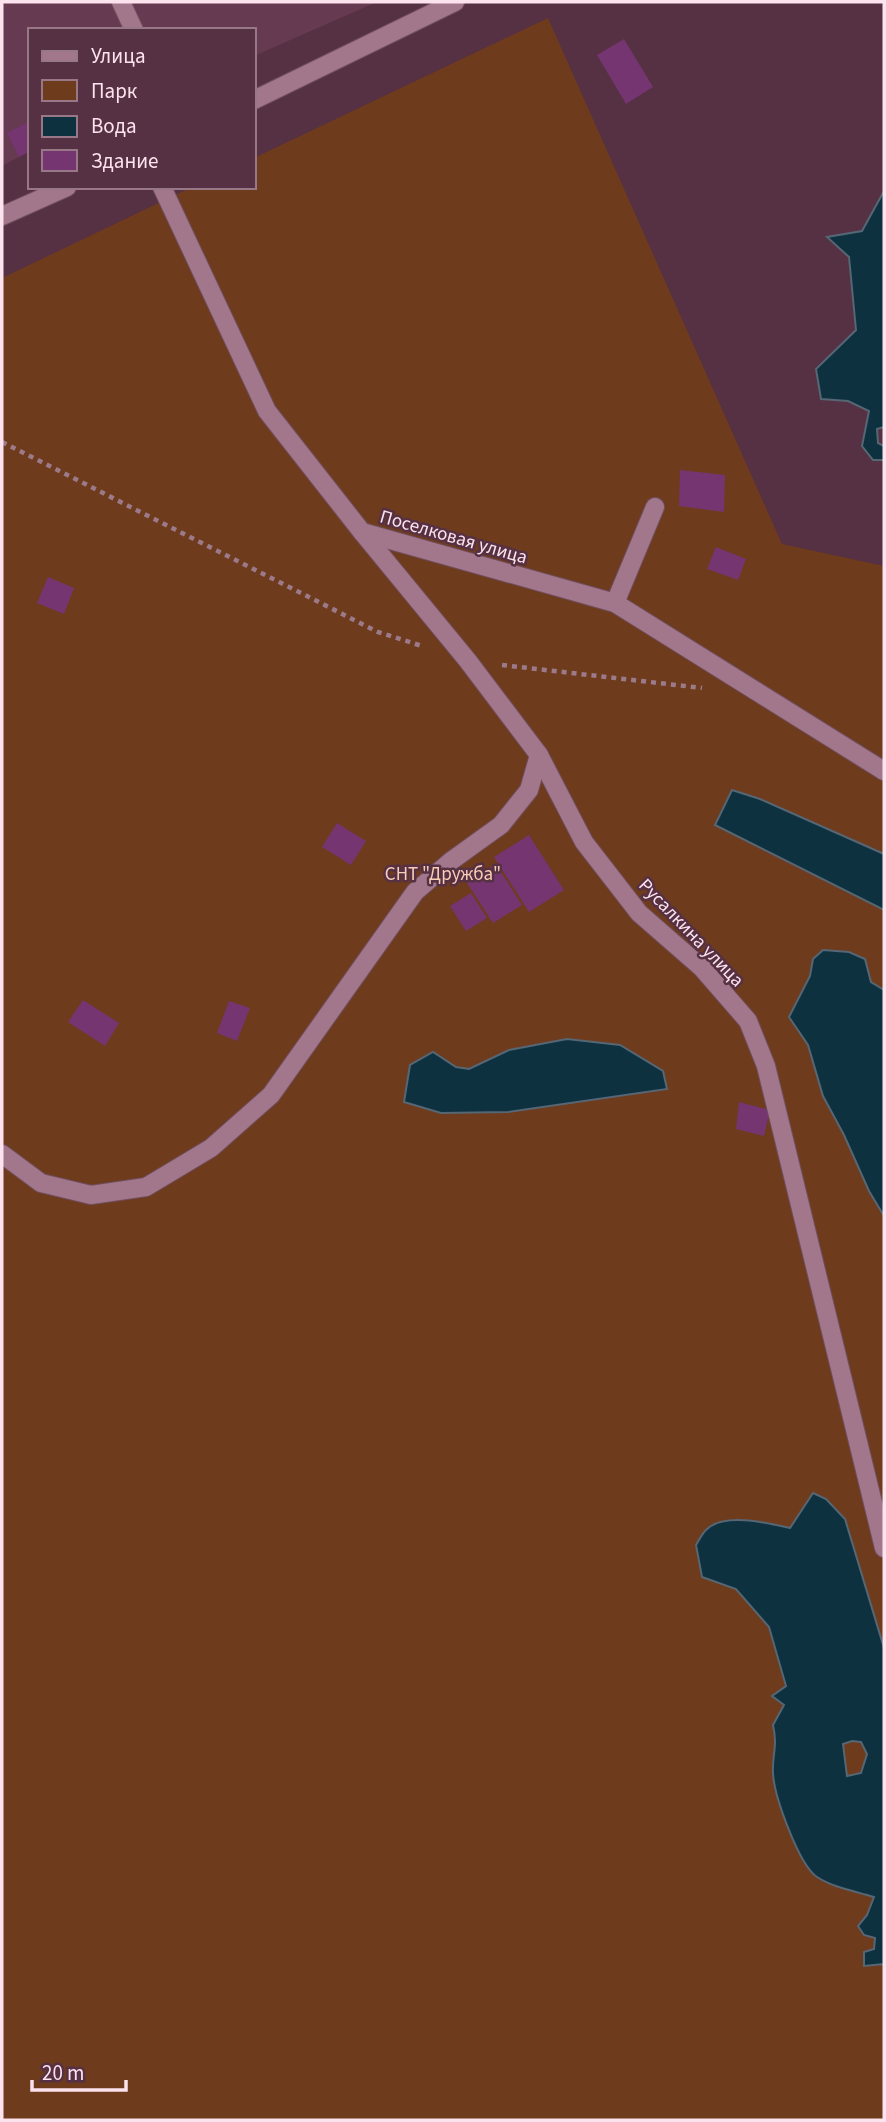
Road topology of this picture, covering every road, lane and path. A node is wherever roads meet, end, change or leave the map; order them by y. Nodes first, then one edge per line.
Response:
1 (121, 2) edge
2 (455, 2) edge
3 (133, 28) edge
4 (256, 99) edge
5 (63, 189) edge
6 (163, 189) edge
7 (2, 216) edge
8 (2, 442) edge
9 (655, 507) dead end
10 (362, 532) junction
11 (615, 603) junction
12 (468, 661) junction
13 (708, 689) dead end
14 (539, 755) junction
15 (884, 771) edge
16 (2, 1154) edge
17 (884, 1548) edge

1 - 3 street
2 - 4 street
5 - 7 street
6 - 10 street, Поселковая улица
8 - 12 path
9 - 11 street
10 - 11 street, Поселковая улица
10 - 12 street, Русалкина улица
11 - 15 street, Поселковая улица
12 - 13 path
12 - 14 street, Русалкина улица
14 - 16 street
14 - 17 street, Русалкина улица

